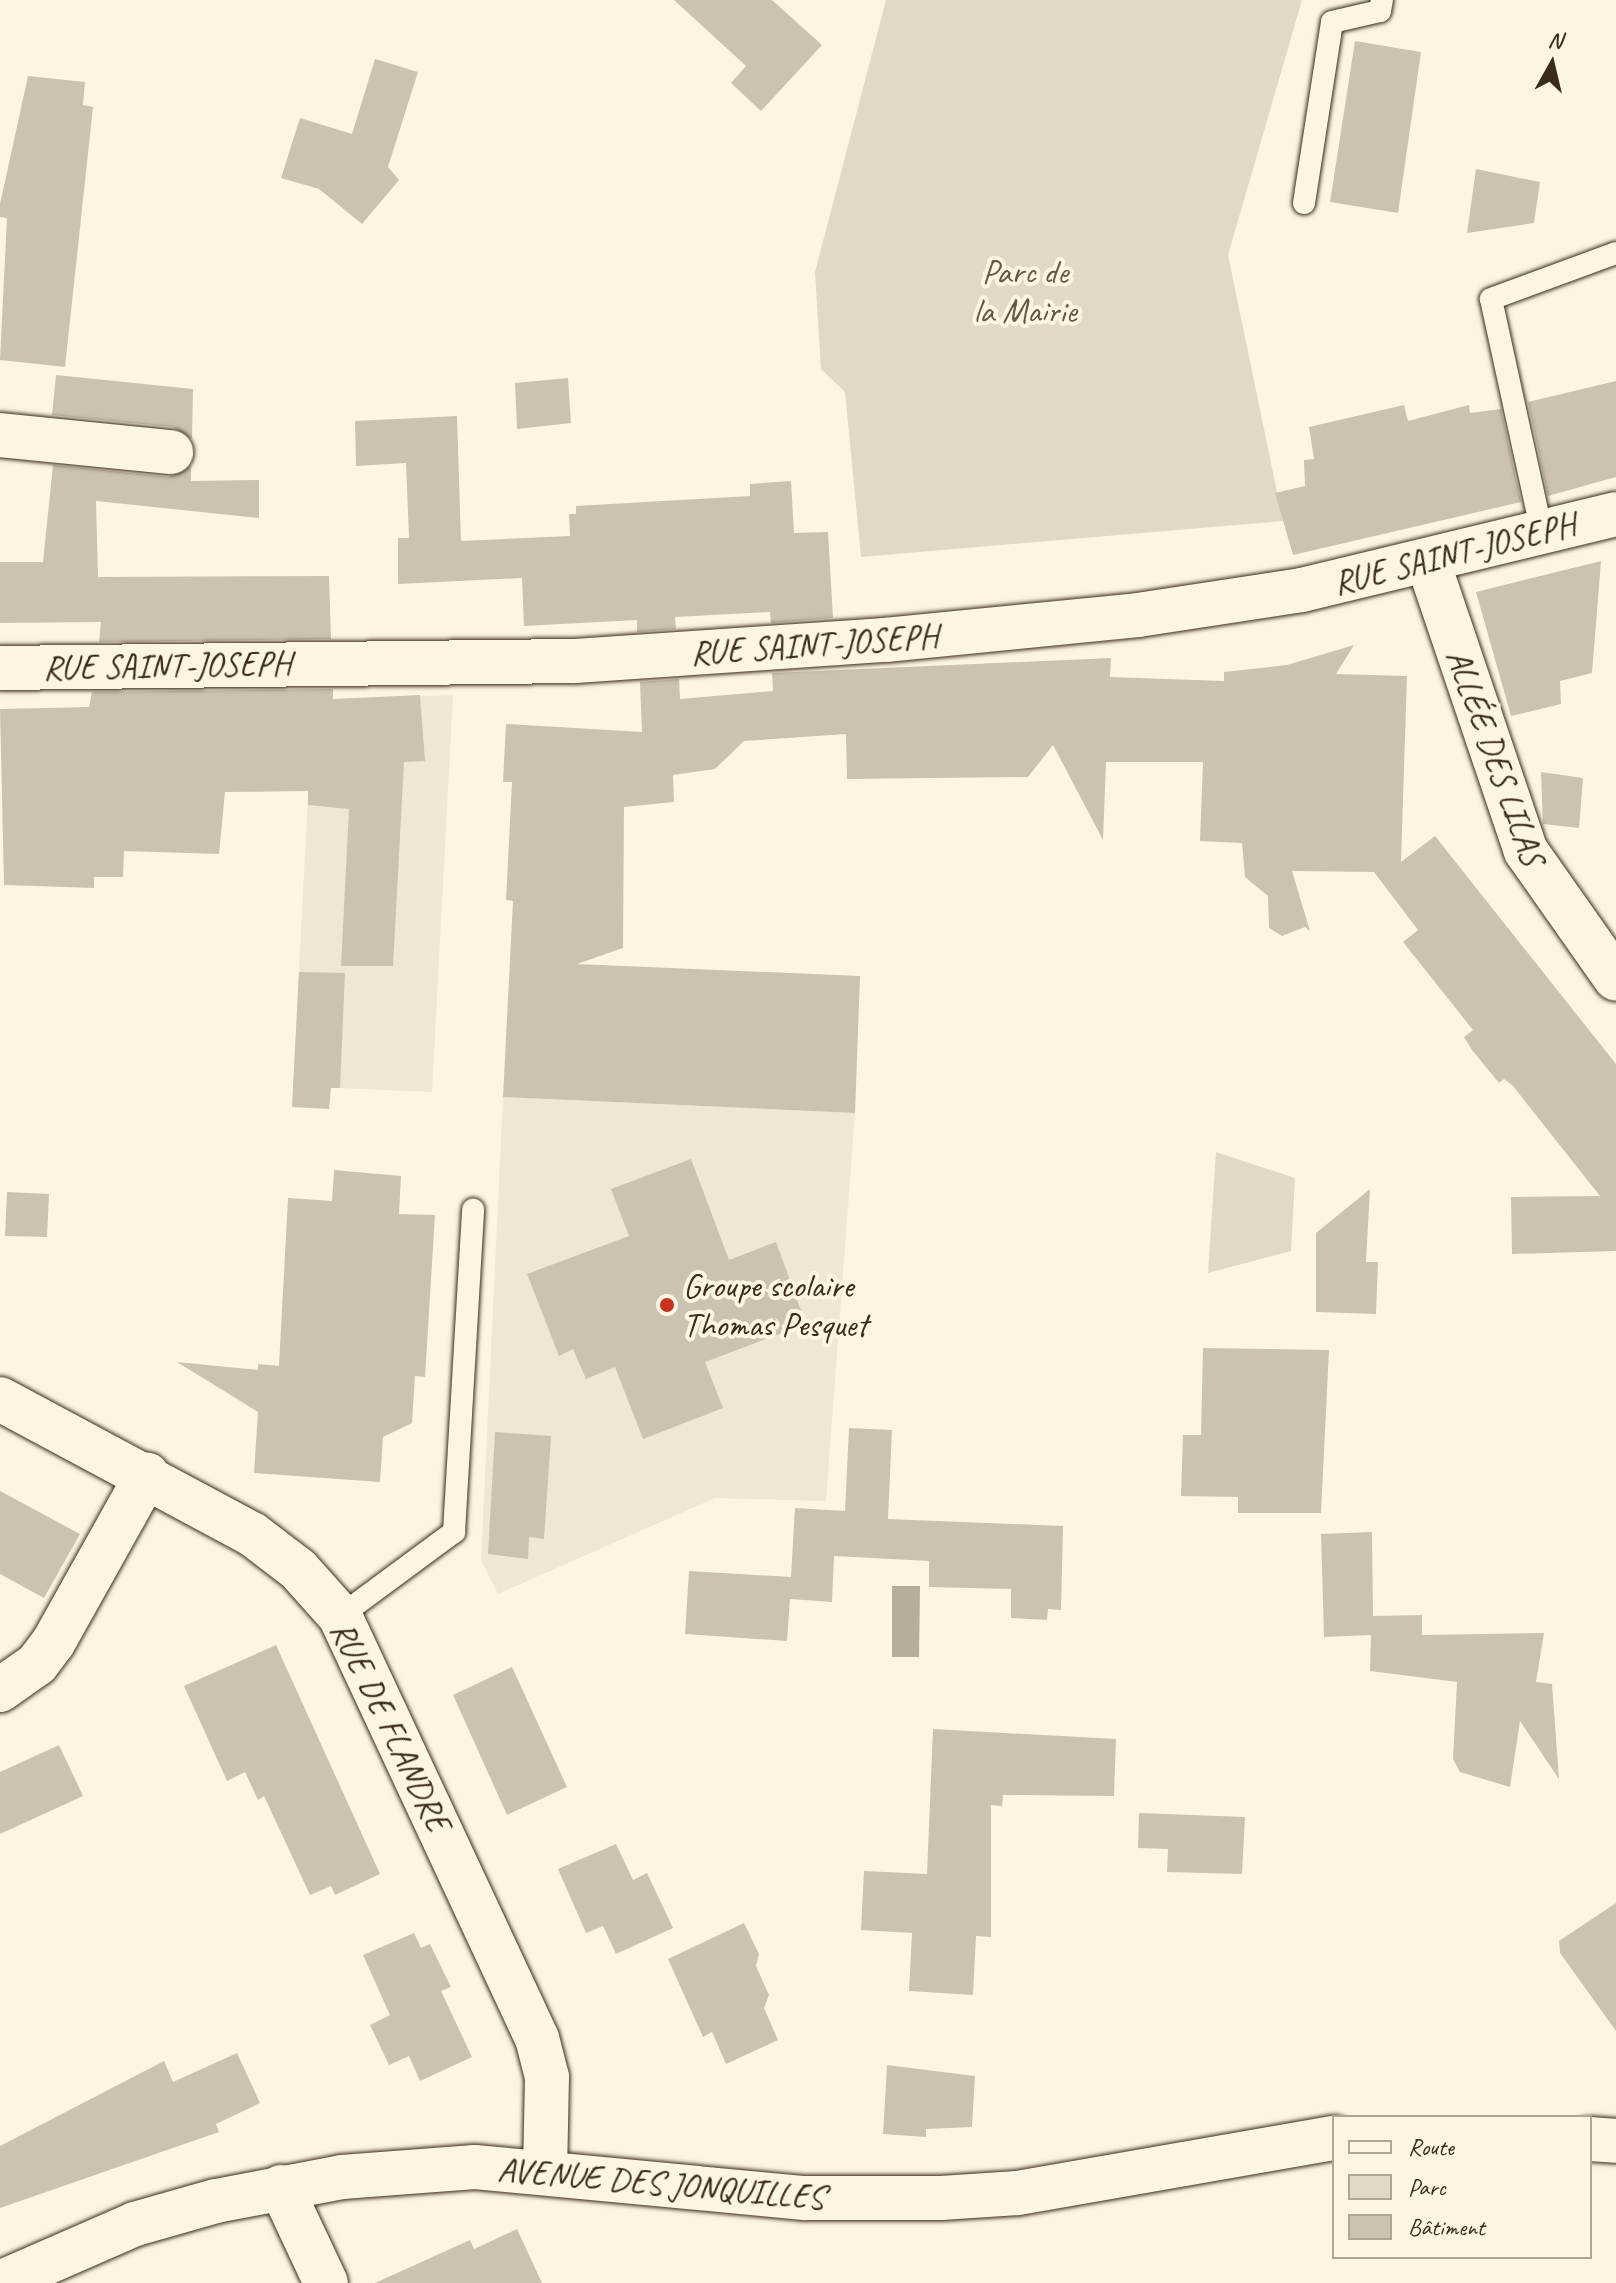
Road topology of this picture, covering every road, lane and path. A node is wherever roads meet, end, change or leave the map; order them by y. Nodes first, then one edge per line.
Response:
1 (1382, 0) edge
2 (1304, 203) dead end
3 (1616, 253) edge
4 (0, 435) edge
5 (171, 452) dead end
6 (1616, 514) edge
7 (1542, 533) junction
8 (1428, 562) junction
9 (0, 668) edge
10 (1616, 979) edge
11 (473, 1210) dead end
12 (0, 1399) edge
13 (147, 1475) junction
14 (340, 1616) junction
15 (0, 1690) edge
16 (1332, 2138) edge
17 (1592, 2139) edge
18 (1616, 2141) edge
19 (545, 2173) junction
20 (281, 2187) junction
21 (0, 2283) edge
22 (326, 2283) edge

1 - 2 lane
3 - 7 lane
4 - 5 street
6 - 7 street, RUE SAINT-JOSEPH
7 - 8 street, RUE SAINT-JOSEPH
8 - 9 street, RUE SAINT-JOSEPH
8 - 10 street, ALLÉE DES LILAS
11 - 14 lane
12 - 13 street, RUE DE FLANDRE
13 - 14 street, RUE DE FLANDRE
13 - 15 street
14 - 19 street, RUE DE FLANDRE
16 - 19 street, AVENUE DES JONQUILLES
17 - 18 street
19 - 20 street, AVENUE DES JONQUILLES
20 - 21 street, AVENUE DES JONQUILLES
20 - 22 street

